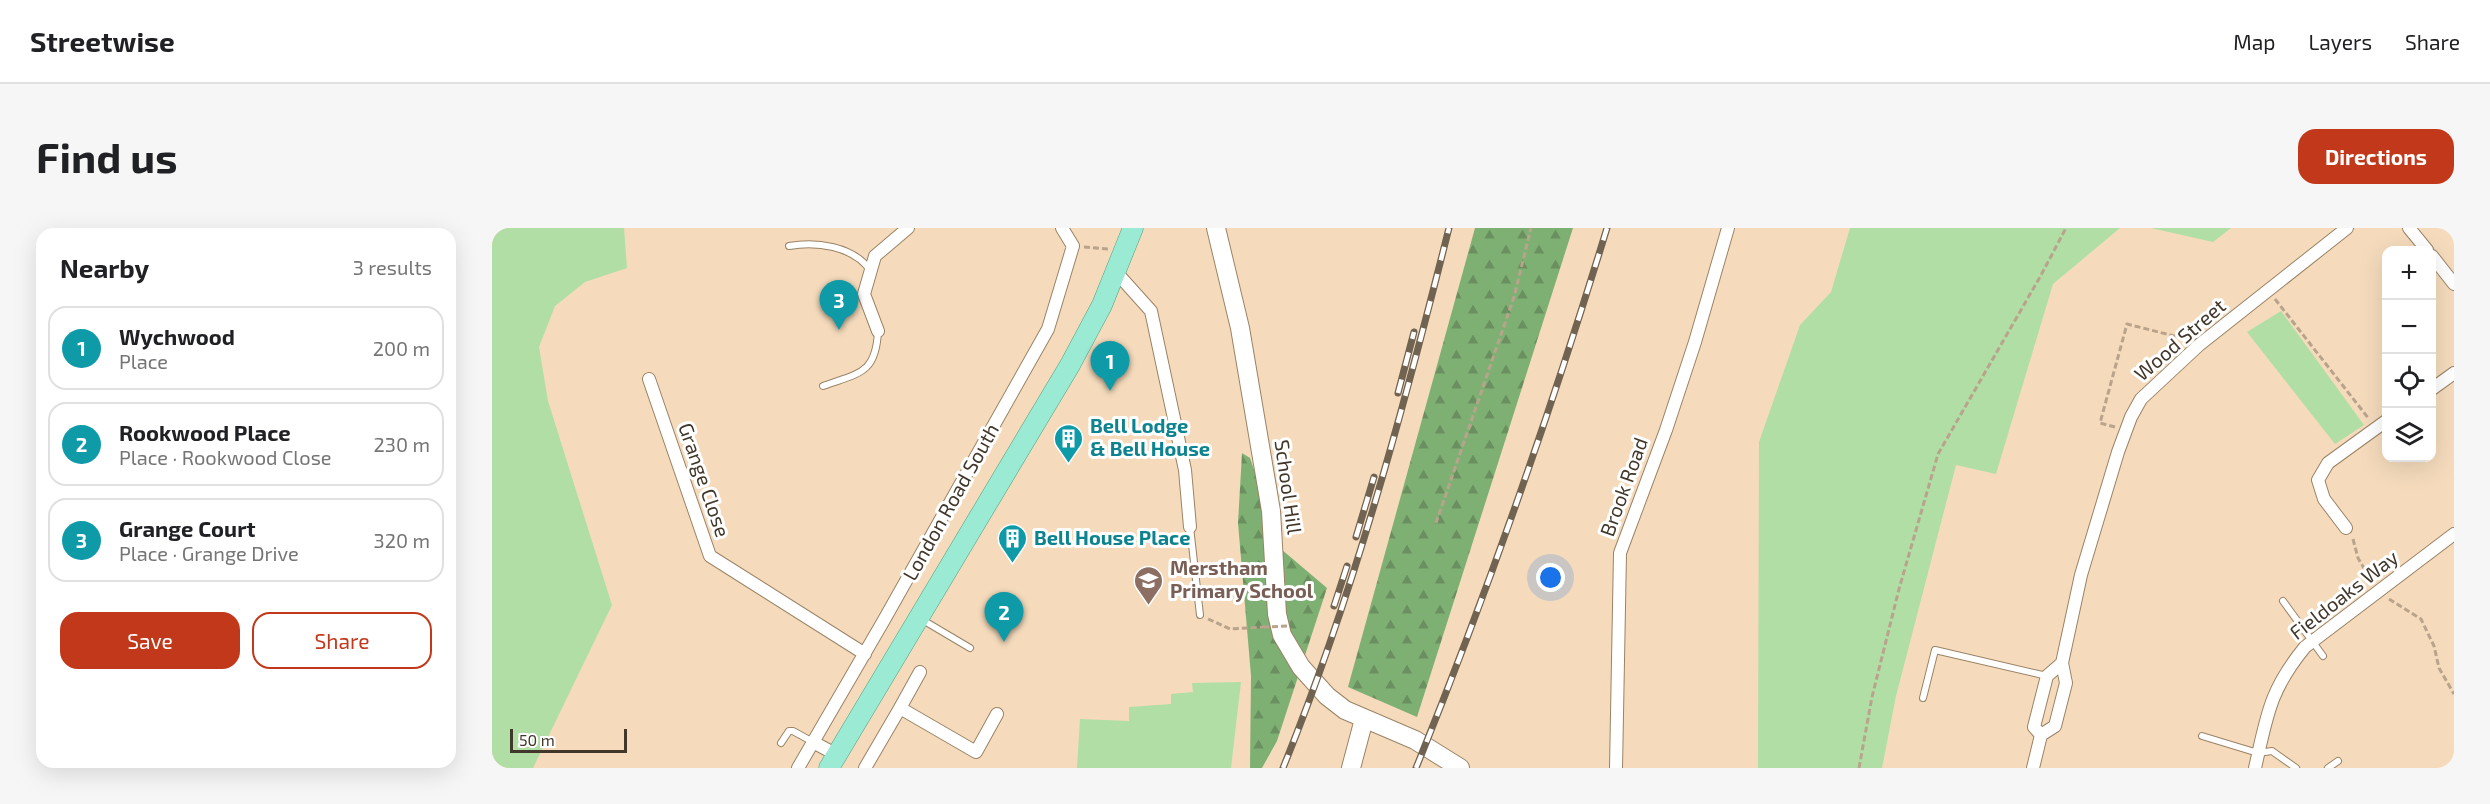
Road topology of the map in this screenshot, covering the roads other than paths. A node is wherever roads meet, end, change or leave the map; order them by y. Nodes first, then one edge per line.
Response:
1 (908, 228) edge
2 (1062, 228) edge
3 (1133, 228) edge
4 (1216, 228) edge
5 (1728, 228) edge
6 (2347, 228) edge
7 (2409, 228) edge
8 (789, 246) dead end
9 (2424, 246) edge
10 (2436, 261) edge
11 (871, 271) junction
12 (1116, 272) junction
13 (2454, 284) edge
14 (878, 331) joint
15 (2454, 373) edge
16 (650, 379) dead end
17 (2436, 386) edge
18 (823, 387) dead end
19 (2381, 425) edge
20 (1190, 527) joint
21 (2346, 528) road end
22 (2454, 534) edge
23 (2283, 601) dead end
24 (1200, 615) road end
25 (918, 618) junction
26 (2312, 642) junction
27 (970, 648) dead end
28 (865, 654) junction
29 (2323, 656) dead end
30 (2062, 663) junction
31 (920, 672) dead end
32 (2047, 676) junction
33 (1923, 698) dead end
34 (900, 708) junction
35 (997, 714) dead end
36 (1364, 719) junction
37 (2041, 735) junction
38 (2202, 736) dead end
39 (813, 742) junction
40 (781, 743) dead end
41 (2258, 753) junction
42 (2338, 761) dead end
43 (833, 762) edge
44 (798, 768) edge
45 (865, 768) edge
46 (1350, 768) edge
47 (1460, 768) edge
48 (1616, 768) edge
49 (2033, 768) edge
50 (2255, 768) edge
51 (2296, 768) edge
52 (2328, 768) edge

1 - 11 street
2 - 28 street, London Road South
3 - 12 main road, London Road South
4 - 36 street, School Hill
5 - 48 street, Brook Road
6 - 30 street, Wood Street
7 - 9 street
8 - 11 lane
10 - 13 street
11 - 14 street
12 - 20 street
12 - 25 main road, London Road South
14 - 18 lane
15 - 17 street
16 - 28 street, Grange Close
19 - 21 street
20 - 24 lane
22 - 26 street, Fieldoaks Way
23 - 26 lane
25 - 27 lane
25 - 43 main road, London Road South
26 - 29 lane
26 - 41 street, Fieldoaks Way
28 - 39 street, London Road South
30 - 32 street
30 - 37 street, Wood Street
31 - 34 street
32 - 33 lane
32 - 37 street, Wood Street
34 - 35 street
34 - 45 street
36 - 46 street
36 - 47 street, School Hill
37 - 49 street, Wood Street
38 - 41 lane
39 - 40 lane
39 - 43 street
39 - 44 street, London Road South
41 - 50 street, Fieldoaks Way
41 - 51 lane
42 - 52 lane

